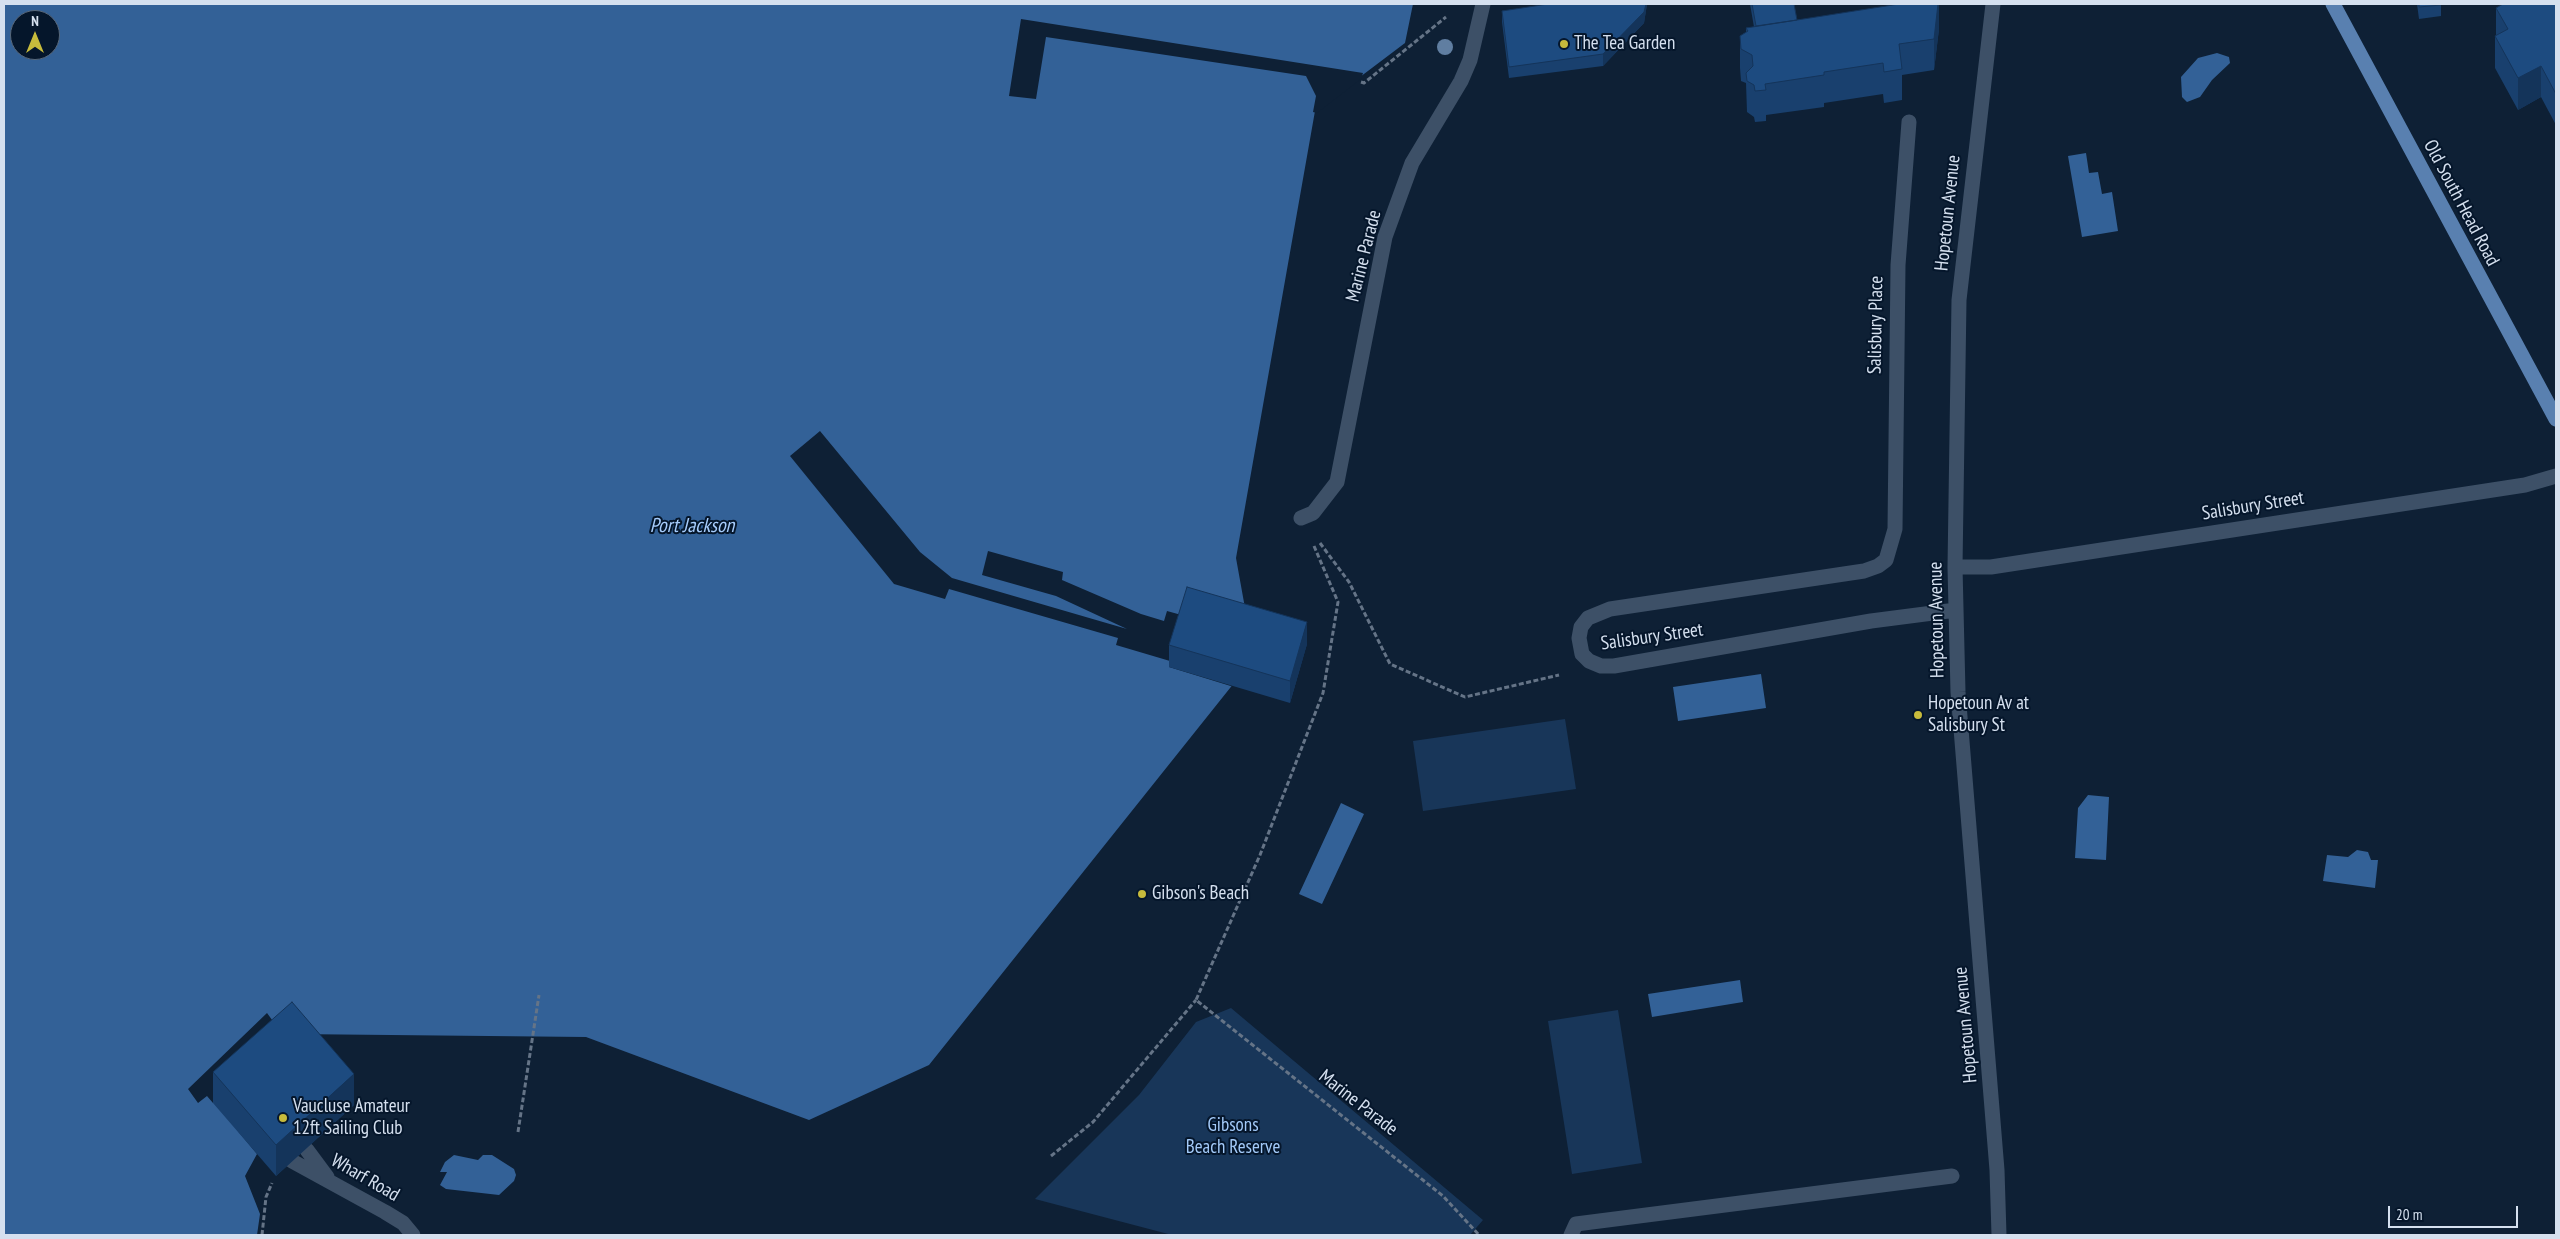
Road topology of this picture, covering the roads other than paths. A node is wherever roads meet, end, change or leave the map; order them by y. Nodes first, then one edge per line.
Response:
1 (1483, 4) edge
2 (1993, 4) edge
3 (2333, 4) edge
4 (1909, 122) dead end
5 (2556, 419) edge
6 (2556, 476) edge
7 (1301, 518) road end
8 (1895, 529) joint
9 (1955, 567) junction
10 (1956, 610) junction
11 (308, 1150) dead end
12 (292, 1161) edge
13 (1952, 1176) dead end
14 (327, 1179) junction
15 (1574, 1230) edge
16 (413, 1235) edge
17 (1999, 1235) edge

1 - 7 street, Marine Parade
2 - 9 street, Hopetoun Avenue
3 - 5 main road, Old South Head Road
4 - 8 street, Salisbury Place
6 - 9 street, Salisbury Street
8 - 10 street, Salisbury Street
9 - 10 street, Hopetoun Avenue
10 - 17 street, Hopetoun Avenue
11 - 14 street
12 - 14 street, Wharf Road
13 - 15 street
14 - 16 street, Wharf Road

